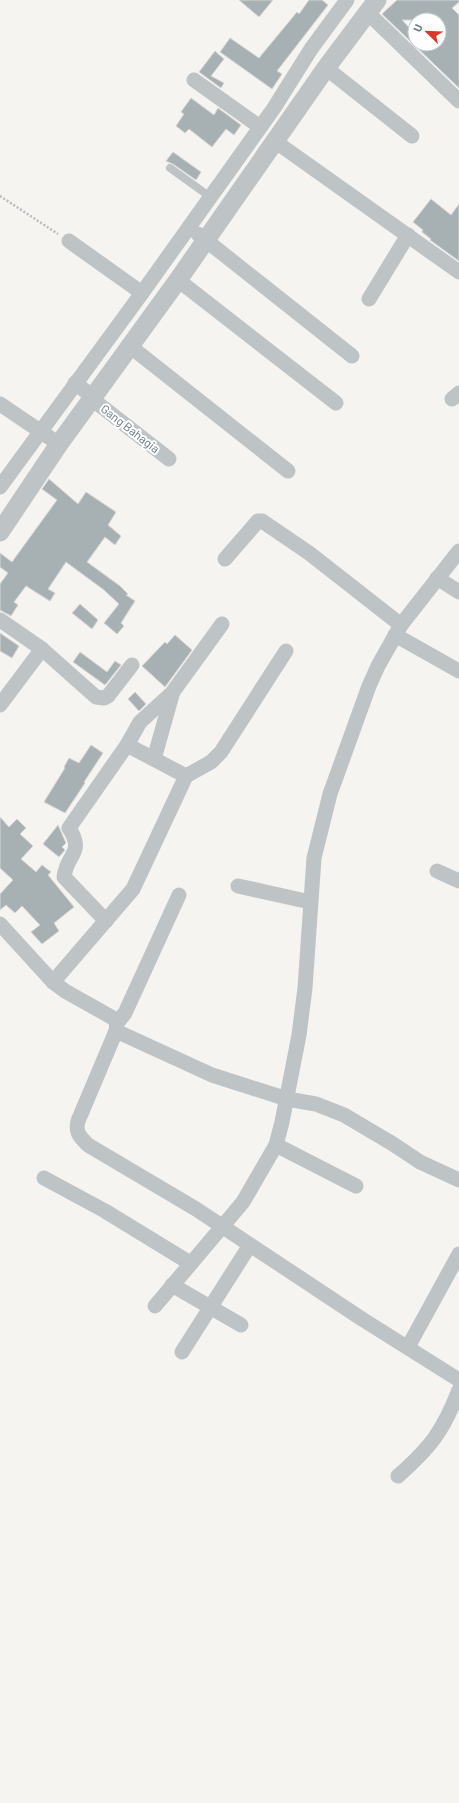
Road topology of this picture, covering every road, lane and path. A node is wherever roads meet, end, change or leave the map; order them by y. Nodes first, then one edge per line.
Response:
1 (347, 0) edge
2 (372, 6) edge
3 (326, 68) junction
4 (194, 80) dead end
5 (459, 101) edge
6 (260, 127) junction
7 (412, 136) dead end
8 (276, 142) junction
9 (170, 168) dead end
10 (0, 196) edge
11 (218, 203) junction
12 (197, 234) junction
13 (408, 235) junction
14 (69, 241) joint
15 (459, 272) edge
16 (178, 280) junction
17 (142, 293) junction
18 (369, 299) dead end
19 (130, 346) junction
20 (352, 356) dead end
21 (83, 390) junction
22 (336, 403) dead end
23 (0, 404) edge
24 (49, 437) junction
25 (169, 459) dead end
26 (288, 471) dead end
27 (0, 487) edge
28 (0, 532) edge
29 (459, 551) edge
30 (225, 559) dead end
31 (437, 578) junction
32 (459, 592) edge
33 (0, 620) edge
34 (222, 624) dead end
35 (398, 630) junction
36 (42, 649) junction
37 (286, 651) dead end
38 (132, 664) dead end
39 (459, 671) edge
40 (172, 693) junction
41 (0, 705) edge
42 (127, 745) junction
43 (154, 759) junction
44 (186, 776) junction
45 (437, 870) dead end
46 (459, 881) edge
47 (238, 886) dead end
48 (179, 895) dead end
49 (310, 902) junction
50 (106, 921) junction
51 (0, 924) edge
52 (5, 940) edge
53 (53, 982) junction
54 (116, 1027) junction
55 (287, 1099) junction
56 (276, 1145) junction
57 (44, 1178) dead end
58 (459, 1180) edge
59 (356, 1186) dead end
60 (222, 1226) junction
61 (250, 1245) junction
62 (459, 1254) edge
63 (190, 1263) junction
64 (172, 1285) junction
65 (154, 1306) dead end
66 (211, 1308) junction
67 (241, 1324) dead end
68 (408, 1347) junction
69 (182, 1352) dead end
70 (459, 1380) edge
71 (459, 1390) edge
72 (398, 1476) dead end

1 - 6 street
2 - 3 street
2 - 5 street
3 - 7 street
3 - 8 street
4 - 6 street
6 - 11 street
8 - 11 street
8 - 13 street
9 - 11 lane
10 - 14 path
11 - 12 street
12 - 16 street
12 - 17 street
12 - 20 street
13 - 15 street
13 - 18 street
14 - 17 street
16 - 19 street
16 - 22 street
17 - 21 street
19 - 21 street
19 - 26 street
21 - 24 street
21 - 25 street, Gang Bahagia
23 - 24 street
24 - 27 street
24 - 28 street
29 - 31 street
30 - 35 street
31 - 32 street
31 - 35 street
33 - 36 street
34 - 40 street
35 - 39 street
35 - 49 street
36 - 38 street
36 - 41 street
37 - 44 street
40 - 42 street
40 - 43 street
42 - 43 street
42 - 50 street
43 - 44 street
44 - 50 street
45 - 46 street
47 - 49 street
48 - 54 street
49 - 55 street
50 - 53 street
51 - 52 street
52 - 53 street
53 - 54 street
54 - 55 street
54 - 60 street
55 - 56 street
55 - 58 street
56 - 59 street
56 - 60 street
57 - 63 street
60 - 61 street
60 - 63 street
61 - 66 street
61 - 68 street
62 - 68 street
63 - 64 street
64 - 65 street
64 - 66 street
66 - 67 street
66 - 69 street
68 - 70 street
71 - 72 street

